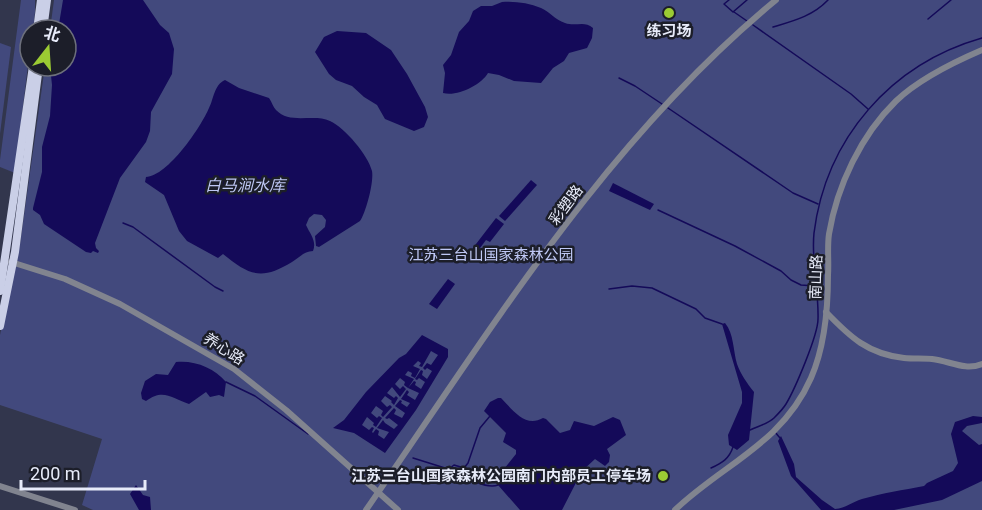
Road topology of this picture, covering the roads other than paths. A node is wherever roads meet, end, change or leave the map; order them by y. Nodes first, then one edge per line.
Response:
1 (41, 0) edge
2 (47, 0) edge
3 (776, 0) edge
4 (39, 18) edge
5 (45, 18) edge
6 (982, 50) edge
7 (32, 78) edge
8 (37, 78) edge
9 (9, 261) junction
10 (0, 291) edge
11 (826, 312) junction
12 (0, 326) edge
13 (982, 364) edge
14 (0, 486) edge
15 (378, 493) junction
16 (75, 510) edge
17 (366, 510) edge
18 (398, 510) edge
19 (675, 510) edge

1 - 4 main road
2 - 5 main road
3 - 15 street, 彩塑路
6 - 11 street, 南山路
7 - 9 main road
8 - 9 main road
9 - 10 main road
9 - 12 main road
9 - 15 street, 养心路
11 - 13 street
11 - 19 street, 南山路
14 - 16 street
15 - 17 street, 彩塑路
15 - 18 street, 养心路

